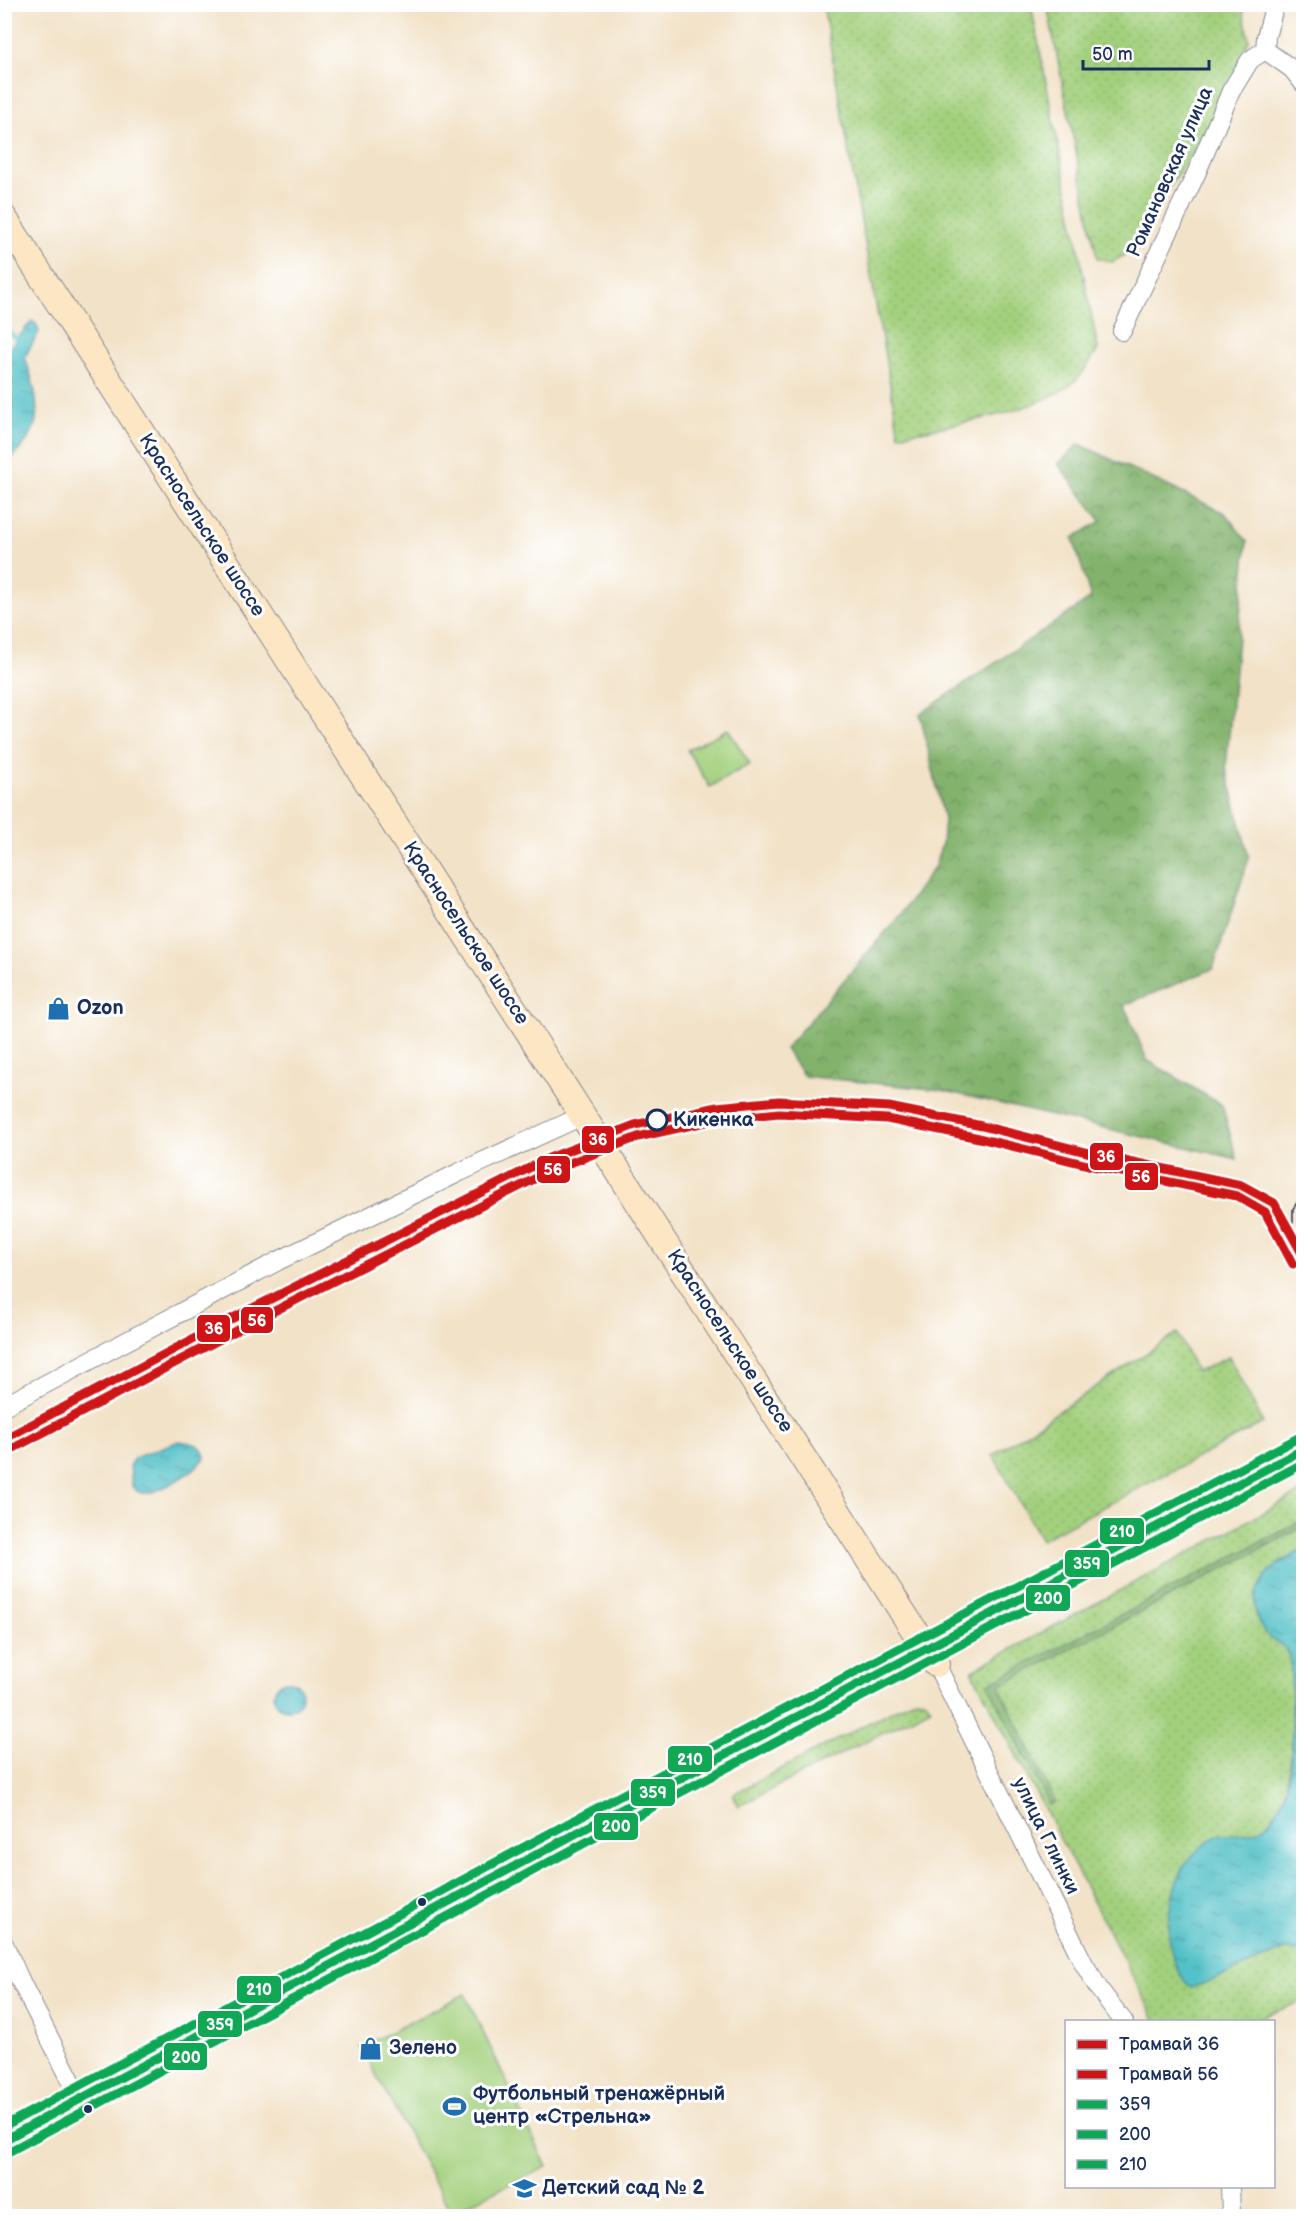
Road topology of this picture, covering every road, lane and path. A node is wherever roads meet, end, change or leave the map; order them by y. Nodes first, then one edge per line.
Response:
1 (1275, 4) edge
2 (1265, 50) junction
3 (1304, 84) edge
4 (4, 218) edge
5 (1122, 331) dead end
6 (584, 1115) junction
7 (4, 1406) edge
8 (1304, 1449) edge
9 (1304, 1470) edge
10 (932, 1656) junction
11 (4, 1944) edge
12 (1122, 2020) edge
13 (81, 2100) junction
14 (4, 2140) edge
15 (4, 2160) edge
16 (1230, 2188) edge
17 (1230, 2214) dead end

1 - 2 street
2 - 3 street
2 - 5 street, Романовская улица
4 - 6 main road, Красносельское шоссе
6 - 7 street
6 - 10 main road, Красносельское шоссе
8 - 10 main road
9 - 10 main road
10 - 12 street, улица Глинки
10 - 13 main road
10 - 15 main road
11 - 13 street
13 - 14 main road
16 - 17 street

